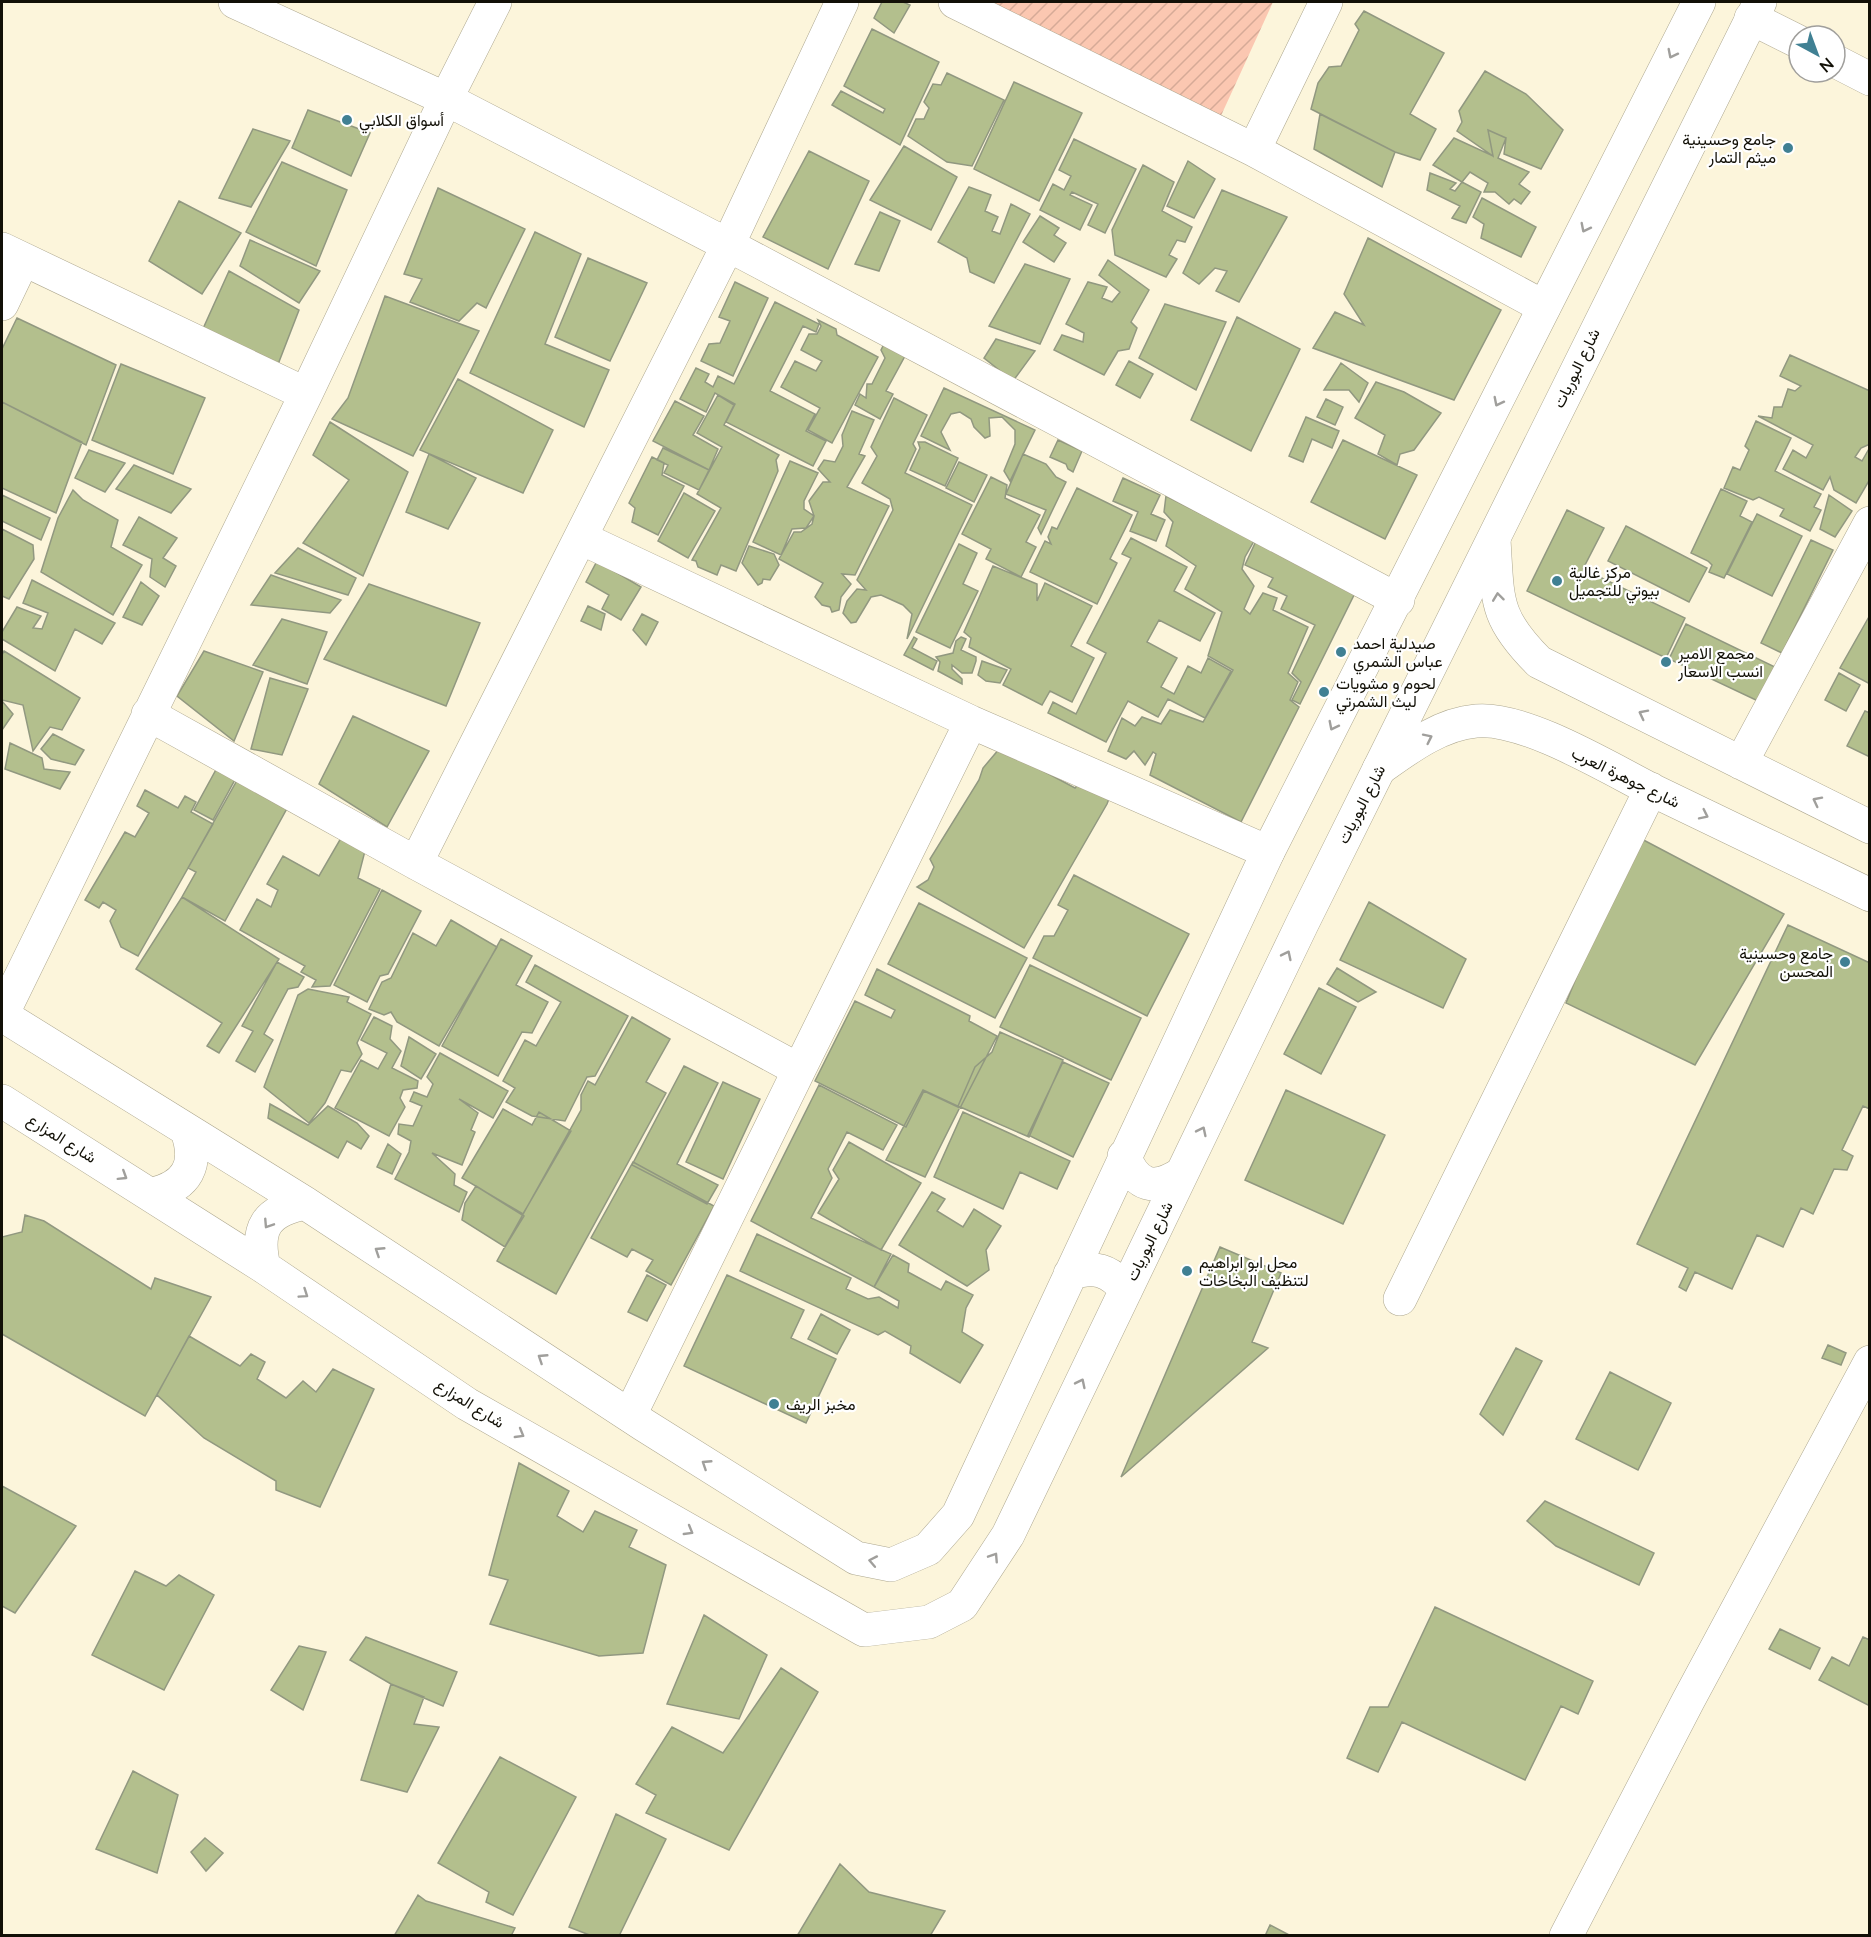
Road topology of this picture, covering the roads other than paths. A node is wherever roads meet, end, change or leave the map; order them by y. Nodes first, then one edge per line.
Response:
1 (235, 2) edge
2 (495, 2) edge
3 (842, 2) edge
4 (955, 2) edge
5 (1326, 2) edge
6 (1699, 2) edge
7 (1756, 10) edge
8 (1787, 33) edge
9 (1847, 67) edge
10 (1869, 79) edge
11 (446, 99) junction
12 (1254, 150) junction
13 (728, 245) junction
14 (12, 255) edge
15 (2, 304) edge
16 (1544, 307) junction
17 (306, 394) junction
18 (1869, 523) edge
19 (581, 538) junction
20 (1494, 540) junction
21 (1398, 600) junction
22 (148, 714) junction
23 (971, 722) junction
24 (1741, 763) junction
25 (1379, 769) junction
26 (1651, 789) junction
27 (1869, 827) edge
28 (1268, 852) junction
29 (416, 863) junction
30 (1869, 895) edge
31 (2, 1015) edge
32 (799, 1070) junction
33 (2, 1101) edge
34 (187, 1131) junction
35 (1124, 1156) junction
36 (1181, 1174) junction
37 (153, 1194) junction
38 (305, 1203) junction
39 (264, 1267) junction
40 (1070, 1274) junction
41 (1126, 1290) junction
42 (1400, 1299) dead end
43 (1869, 1362) edge
44 (630, 1415) junction
45 (962, 1605) joint
46 (1566, 1935) edge

1 - 11 street
2 - 11 street
3 - 13 street
4 - 12 street
5 - 12 street
6 -> 16 street
7 - 8 street
7 - 20 street, شارع البوريات
9 - 10 street
11 - 13 street
11 - 17 street
12 - 16 street
13 - 19 street
13 - 21 street
14 - 15 street
14 - 17 street
16 -> 21 street
17 - 22 street
18 - 24 street
19 - 23 street
19 - 29 street
24 -> 20 street
20 - 25 street, شارع البوريات
21 -> 28 street
22 - 29 street
22 - 31 street
23 - 28 street
23 - 32 street
27 -> 24 street
25 -> 26 street, شارع جوهرة العرب
36 -> 25 street, شارع البوريات
26 -> 30 street, شارع جوهرة العرب
26 - 42 street
28 - 35 street
29 - 32 street
31 - 34 street
32 - 44 street
33 -> 37 street, شارع المزارع
34 - 37 street
34 - 38 street
35 - 36 street
35 - 40 street
36 - 41 street, شارع البوريات
37 - 39 street, شارع المزارع
38 -> 39 street
44 -> 38 street
39 -> 45 street, شارع المزارع
40 - 41 street
40 -> 44 street
45 -> 41 street, شارع البوريات
43 - 46 street

